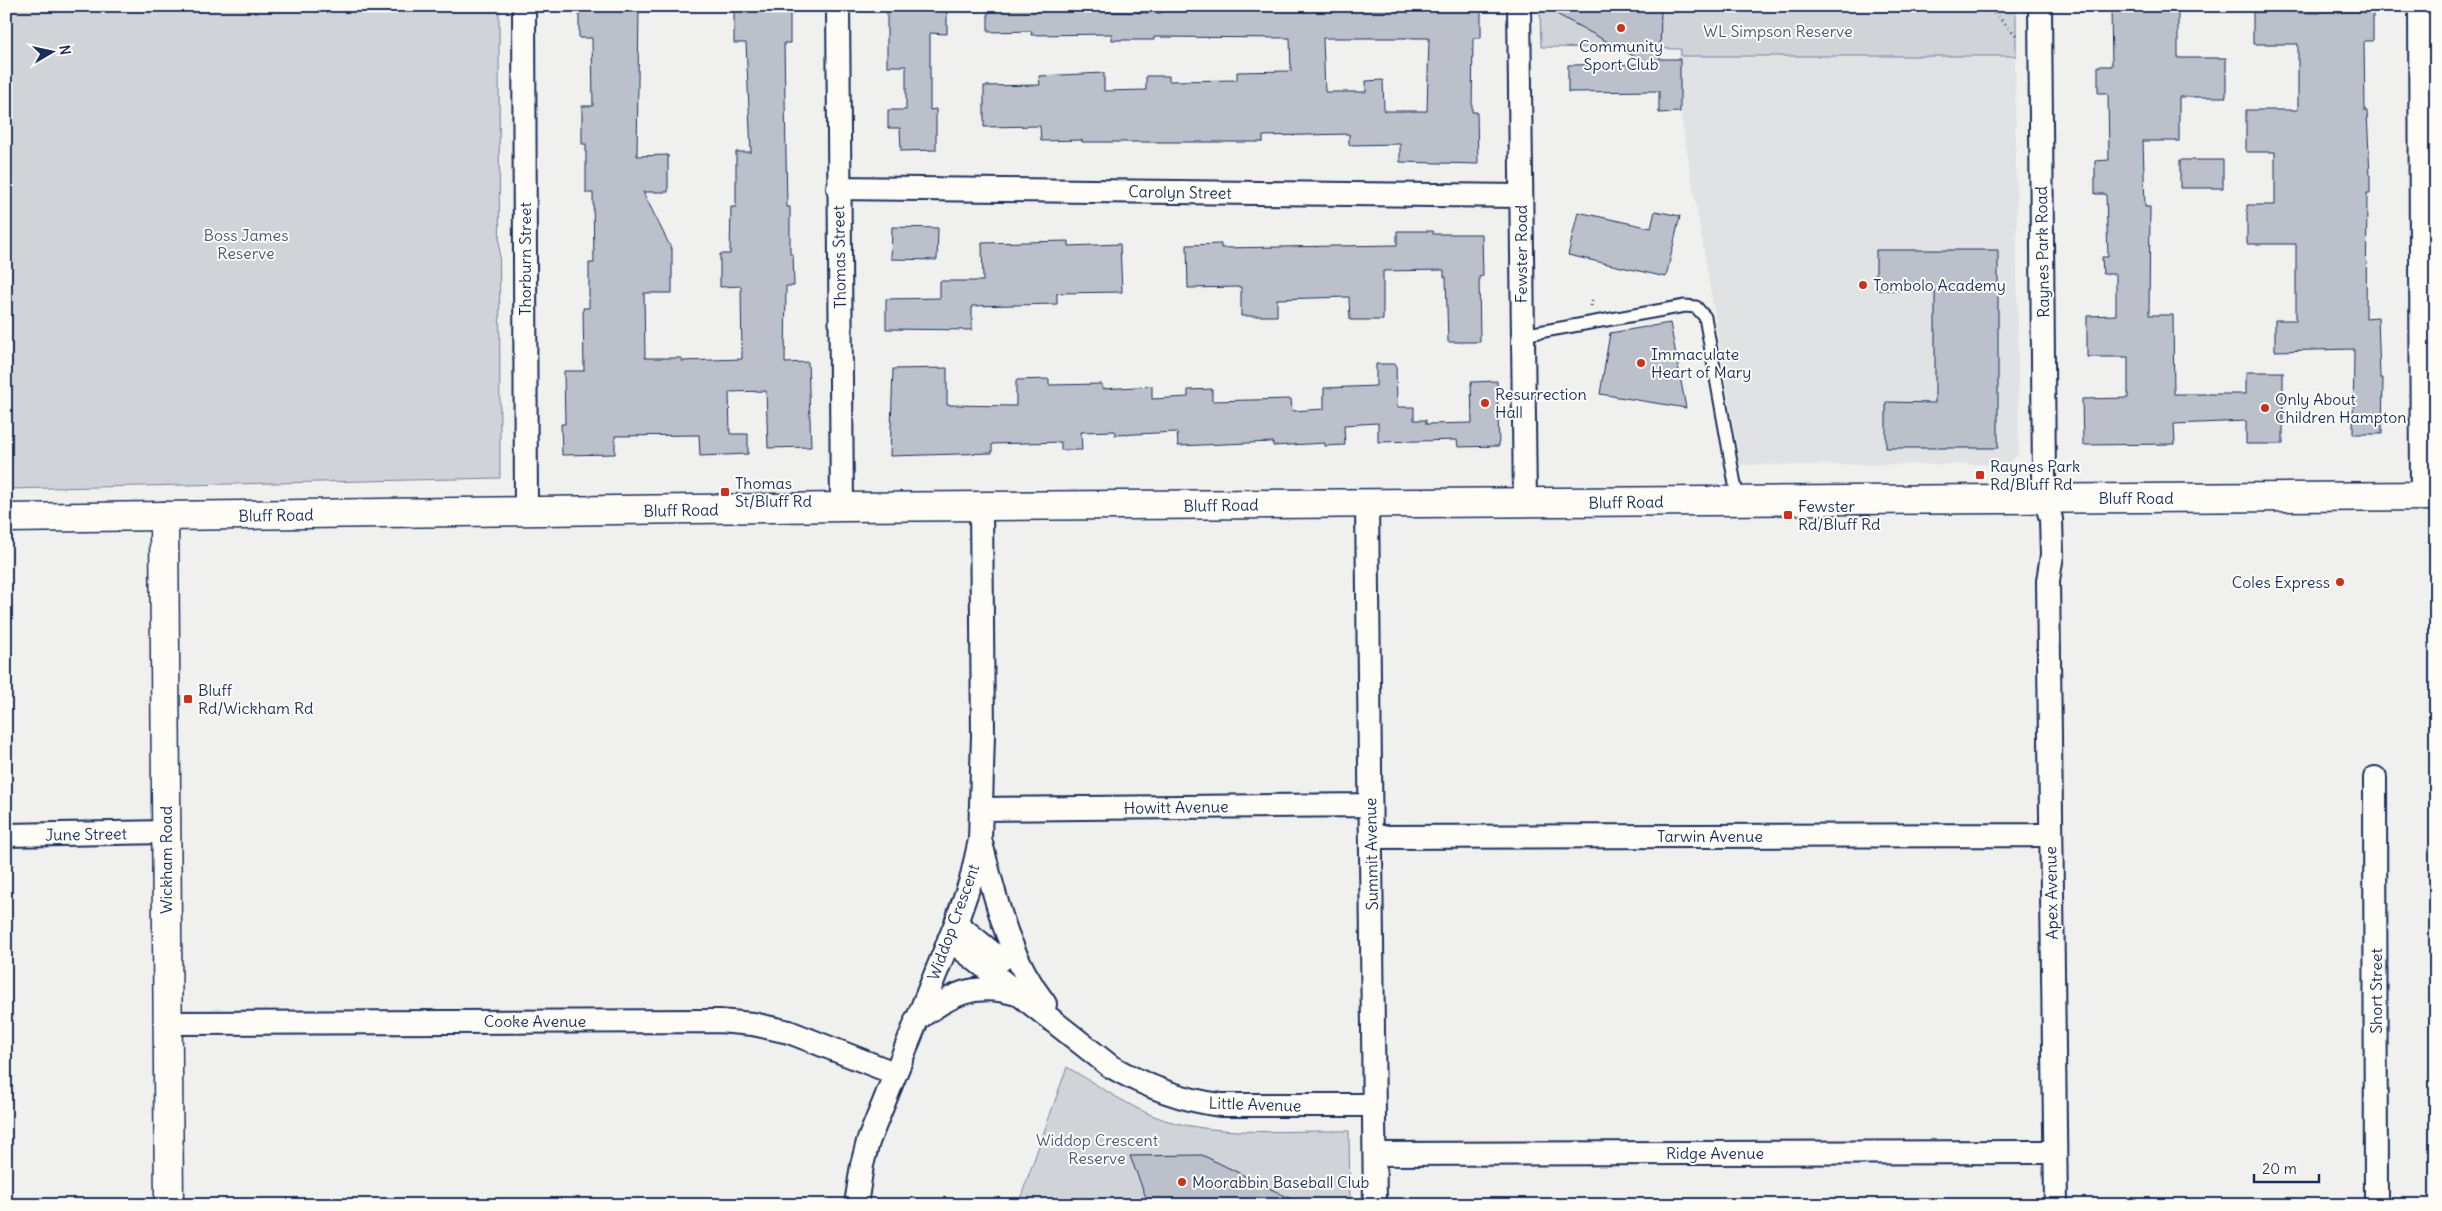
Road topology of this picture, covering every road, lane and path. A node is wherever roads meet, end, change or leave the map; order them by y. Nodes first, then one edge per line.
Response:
1 (524, 6) edge
2 (838, 6) edge
3 (1519, 6) edge
4 (1987, 6) edge
5 (2040, 6) edge
6 (2420, 6) edge
7 (2018, 36) dead end
8 (838, 188) junction
9 (1521, 196) junction
10 (1522, 335) junction
11 (2429, 496) edge
12 (2045, 498) junction
13 (1738, 501) junction
14 (1525, 502) junction
15 (1367, 504) junction
16 (842, 507) junction
17 (981, 507) junction
18 (526, 512) junction
19 (164, 516) junction
20 (6, 518) edge
21 (2374, 778) dead end
22 (1370, 805) junction
23 (982, 809) junction
24 (166, 832) junction
25 (6, 835) edge
26 (2050, 835) junction
27 (1371, 838) junction
28 (980, 840) junction
29 (953, 931) junction
30 (1025, 990) junction
31 (916, 1021) junction
32 (167, 1023) junction
33 (894, 1073) junction
34 (1374, 1104) junction
35 (2055, 1152) junction
36 (1375, 1154) junction
37 (169, 1205) edge
38 (856, 1205) edge
39 (1375, 1205) edge
40 (2056, 1205) edge
41 (2376, 1205) edge

1 - 18 street, Thorburn Street
2 - 8 street, Thomas Street
3 - 9 street, Fewster Road
4 - 7 path
5 - 12 street, Raynes Park Road
6 - 11 street
8 - 9 street, Carolyn Street
8 - 16 street, Thomas Street
9 - 10 street, Fewster Road
10 - 13 lane
10 - 14 street, Fewster Road
11 - 12 main road, Bluff Road
12 - 13 main road, Bluff Road
12 - 26 street, Apex Avenue
13 - 14 main road, Bluff Road
14 - 15 main road, Bluff Road
15 - 17 main road, Bluff Road
15 - 22 street, Summit Avenue
16 - 17 main road, Bluff Road
16 - 18 main road, Bluff Road
17 - 23 street, Widdop Crescent
18 - 19 main road, Bluff Road
19 - 20 main road, Bluff Road
19 - 24 main road, Wickham Road
21 - 41 street, Short Street
22 - 23 street, Howitt Avenue
22 - 27 street, Summit Avenue
23 - 28 street, Widdop Crescent
24 - 25 street, June Street
24 - 32 main road, Wickham Road
26 - 27 street, Tarwin Avenue
26 - 35 street, Apex Avenue
27 - 34 street, Summit Avenue
28 - 29 street, Widdop Crescent
28 - 30 street, Little Avenue
29 - 30 street, Little Avenue
29 - 31 street, Widdop Crescent
30 - 31 street, Little Avenue
30 - 34 street, Little Avenue
31 - 33 street, Widdop Crescent
32 - 33 street, Cooke Avenue
32 - 37 main road, Wickham Road
33 - 38 street, Widdop Crescent
34 - 36 street, Summit Avenue
35 - 36 street, Ridge Avenue
35 - 40 street, Apex Avenue
36 - 39 street, Summit Avenue

